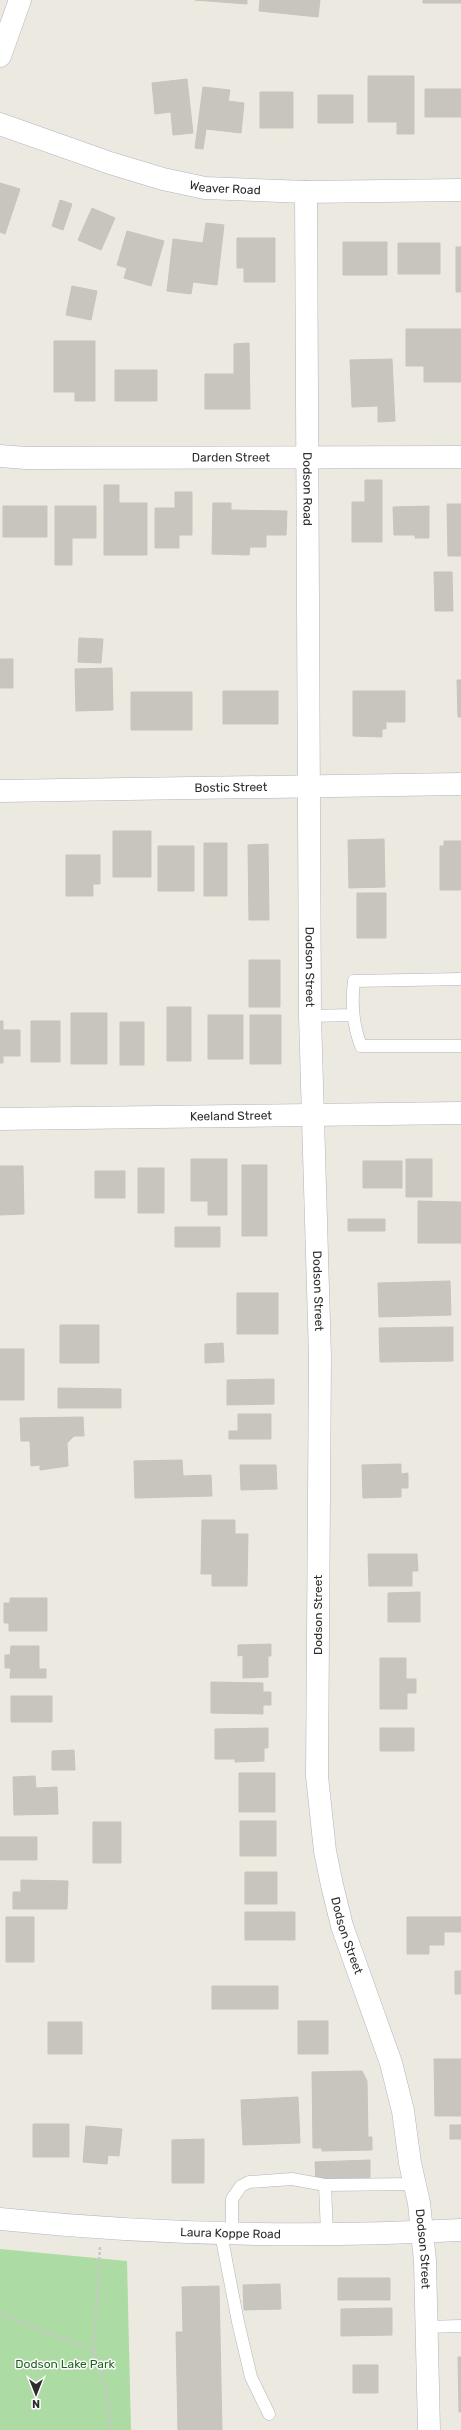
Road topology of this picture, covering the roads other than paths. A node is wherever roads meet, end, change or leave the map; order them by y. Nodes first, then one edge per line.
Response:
1 (20, 0) edge
2 (0, 56) edge
3 (0, 124) edge
4 (461, 190) edge
5 (306, 192) junction
6 (0, 456) edge
7 (308, 456) junction
8 (461, 457) edge
9 (461, 784) edge
10 (310, 785) junction
11 (0, 791) edge
12 (461, 979) edge
13 (353, 1015) junction
14 (310, 1016) junction
15 (461, 1046) edge
16 (461, 1113) edge
17 (313, 1114) junction
18 (0, 1119) edge
19 (415, 2184) junction
20 (325, 2185) junction
21 (0, 2219) edge
22 (461, 2230) edge
23 (422, 2232) junction
24 (226, 2234) junction
25 (327, 2234) junction
26 (461, 2326) edge
27 (425, 2327) junction
28 (269, 2414) dead end
29 (429, 2430) edge

1 - 2 street
3 - 5 street, Weaver Road
4 - 5 street, Weaver Road
5 - 7 street, Dodson Road
6 - 7 street, Darden Street
7 - 8 street, Darden Street
7 - 10 street, Dodson Road
9 - 10 street, Bostic Street
10 - 11 street, Bostic Street
10 - 14 street, Dodson Street
12 - 13 lane
13 - 14 lane
13 - 15 lane
14 - 17 street, Dodson Street
16 - 17 street, Keeland Street
17 - 18 street, Keeland Street
17 - 19 street, Dodson Street
19 - 20 lane
19 - 23 street, Dodson Street
20 - 24 lane
20 - 25 lane
21 - 24 street, Laura Koppe Road
22 - 23 street, Laura Koppe Road
23 - 25 street, Laura Koppe Road
23 - 27 street, Dodson Street
24 - 25 street, Laura Koppe Road
24 - 28 lane
26 - 27 lane
27 - 29 street, Dodson Street

